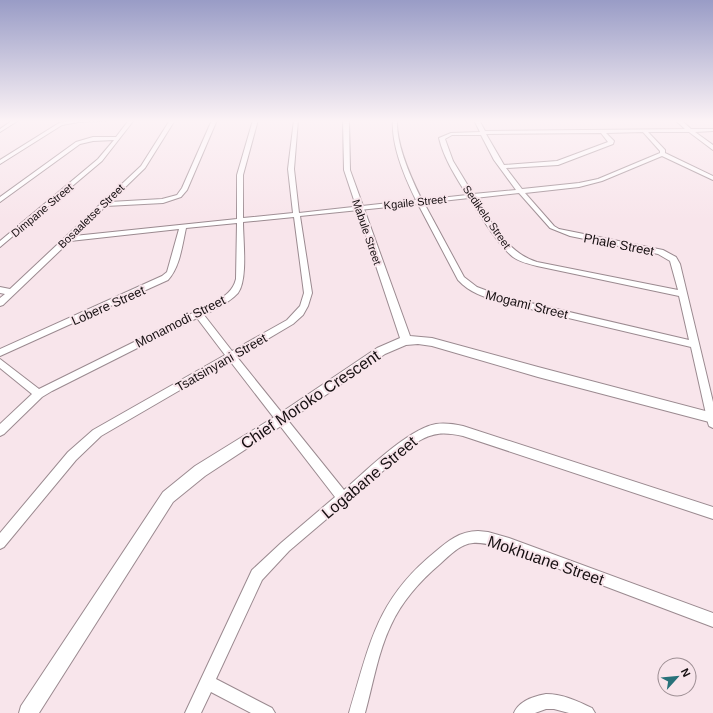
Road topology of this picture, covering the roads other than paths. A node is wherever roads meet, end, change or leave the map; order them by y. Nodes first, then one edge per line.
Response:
1 (14, 153) edge
2 (64, 153) edge
3 (105, 153) edge
4 (152, 153) edge
5 (201, 153) edge
6 (246, 153) edge
7 (293, 153) edge
8 (347, 153) edge
9 (400, 153) edge
10 (447, 153) edge
11 (494, 153) edge
12 (585, 153) edge
13 (662, 154) joint
14 (1, 161) edge
15 (502, 167) junction
16 (713, 178) edge
17 (521, 192) junction
18 (472, 197) junction
19 (0, 200) edge
20 (420, 202) junction
21 (104, 204) junction
22 (359, 208) junction
23 (297, 216) junction
24 (240, 222) junction
25 (183, 227) junction
26 (68, 239) junction
27 (0, 245) edge
28 (0, 290) edge
29 (11, 292) junction
30 (683, 294) junction
31 (0, 303) edge
32 (198, 313) junction
33 (406, 340) junction
34 (695, 345) junction
35 (0, 353) edge
36 (231, 356) junction
37 (0, 363) edge
38 (39, 394) junction
39 (713, 419) edge
40 (280, 420) junction
41 (0, 431) edge
42 (344, 498) junction
43 (713, 513) edge
44 (0, 543) edge
45 (713, 620) edge
46 (207, 682) junction
47 (28, 713) edge
48 (193, 713) edge
49 (267, 713) edge
50 (357, 713) edge
51 (522, 713) edge
52 (587, 713) edge

1 - 14 street
2 - 19 street
3 - 27 street, Dimpane Street
4 - 21 street, Bosaaletse Street
5 - 21 street
6 - 24 street, Monamodi Street
7 - 23 street, Tsatsinyani Street
8 - 22 street, Mabule Street
9 - 20 street, Mogami Street
10 - 18 street, Sedikelo Street
11 - 15 street, Phale Street
12 - 15 street
13 - 16 street
13 - 17 street, Kgaile Street
15 - 17 street, Phale Street
17 - 18 street, Kgaile Street
17 - 30 street, Phale Street
18 - 20 street, Kgaile Street
18 - 30 street, Sedikelo Street
20 - 22 street, Kgaile Street
20 - 34 street, Mogami Street
21 - 26 street, Bosaaletse Street
22 - 23 street, Kgaile Street
22 - 33 street, Mabule Street
23 - 24 street, Kgaile Street
23 - 36 street, Tsatsinyani Street
24 - 25 street, Kgaile Street
24 - 32 street, Monamodi Street
25 - 26 street, Kgaile Street
25 - 35 street, Lobere Street
26 - 29 street, Bosaaletse Street
28 - 29 street
29 - 31 street, Bosaaletse Street
30 - 34 street, Phale Street
32 - 36 street
32 - 38 street, Monamodi Street
33 - 39 street, Chief Moroko Crescent
33 - 40 street, Chief Moroko Crescent
34 - 39 street, Phale Street
36 - 40 street
36 - 44 street, Tsatsinyani Street
37 - 38 street
38 - 41 street, Monamodi Street
40 - 42 street
40 - 47 street, Chief Moroko Crescent
42 - 43 street, Logabane Street
42 - 46 street, Logabane Street
45 - 50 street, Mokhuane Street
46 - 48 street, Logabane Street
46 - 49 street
51 - 52 street

